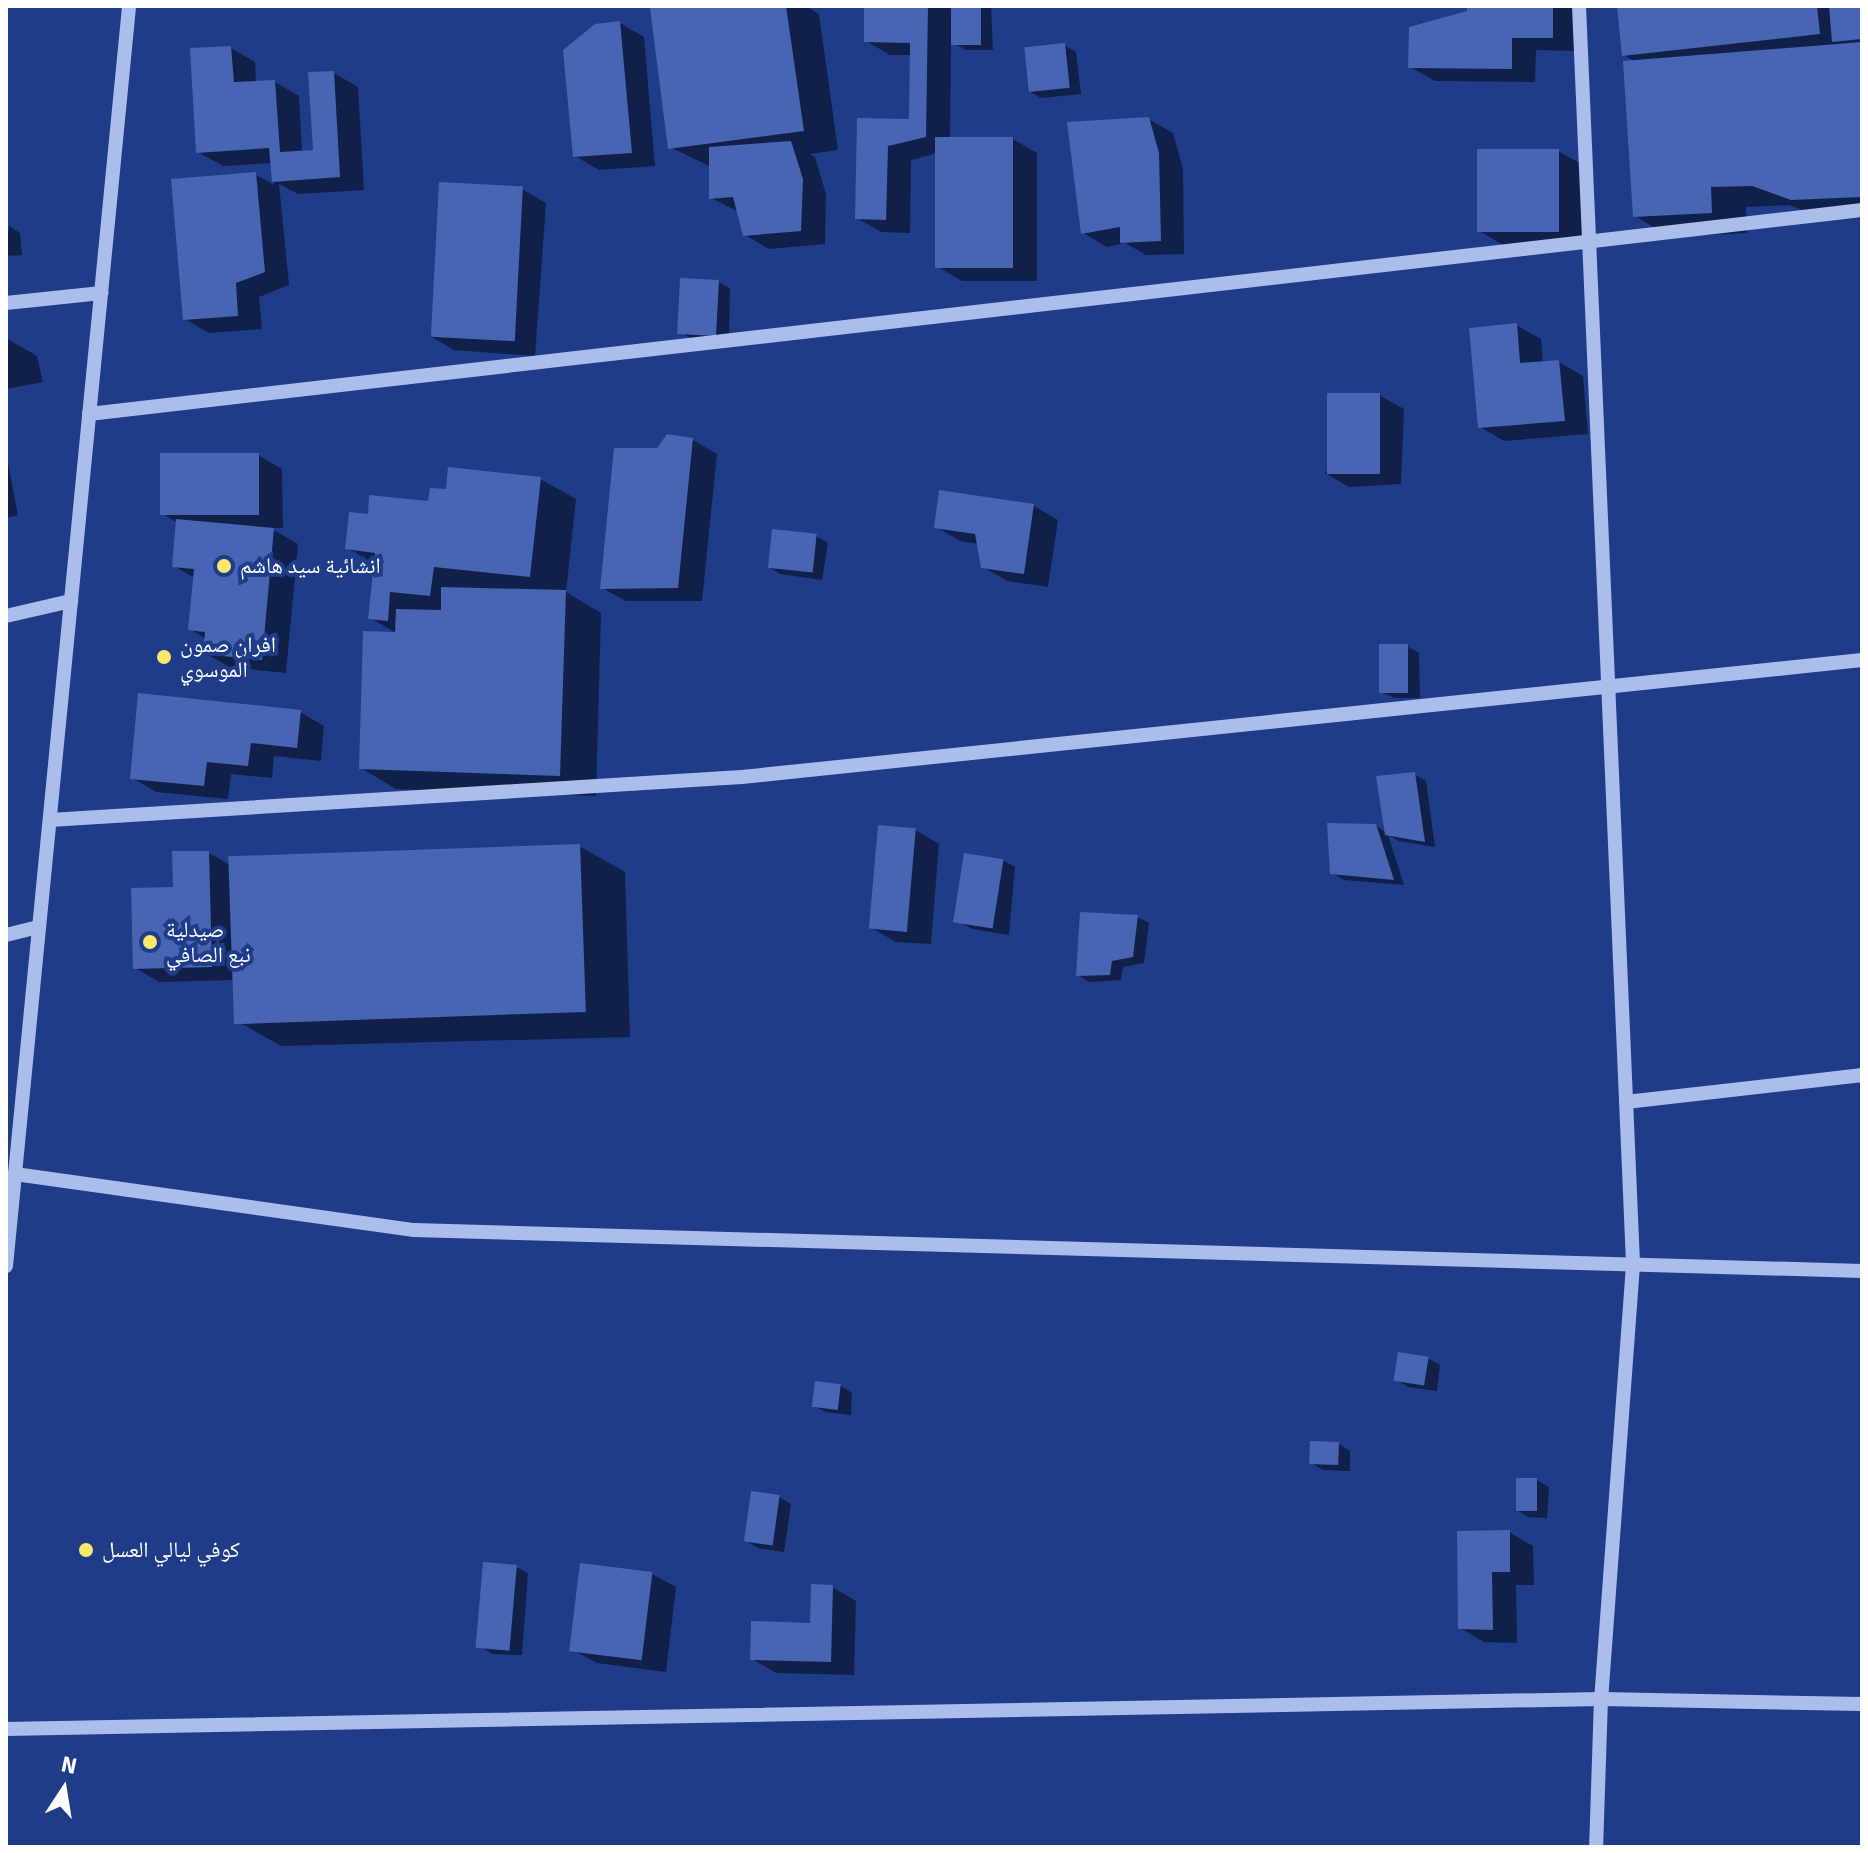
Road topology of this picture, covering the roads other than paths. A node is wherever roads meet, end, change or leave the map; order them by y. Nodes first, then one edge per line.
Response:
1 (129, 6) edge
2 (1579, 6) edge
3 (1862, 210) edge
4 (1589, 243) junction
5 (101, 293) junction
6 (6, 303) edge
7 (89, 414) junction
8 (71, 601) junction
9 (6, 616) edge
10 (1862, 660) edge
11 (1608, 687) junction
12 (50, 820) junction
13 (39, 927) junction
14 (6, 935) edge
15 (1862, 1075) edge
16 (1626, 1102) junction
17 (15, 1174) junction
18 (1633, 1265) junction
19 (6, 1266) edge
20 (1862, 1271) edge
21 (1601, 1699) junction
22 (1862, 1704) edge
23 (6, 1729) edge
24 (1596, 1847) edge

1 - 5 street
2 - 4 street
3 - 4 street
4 - 7 street
4 - 11 street
5 - 6 street
5 - 7 street
7 - 8 street
8 - 9 street
8 - 12 street
10 - 11 street
11 - 12 street
11 - 16 street
12 - 13 street
13 - 14 street
13 - 17 street
15 - 16 street
16 - 18 street
17 - 18 street
17 - 19 street
18 - 20 street
18 - 21 street
21 - 22 street
21 - 23 street
21 - 24 street

